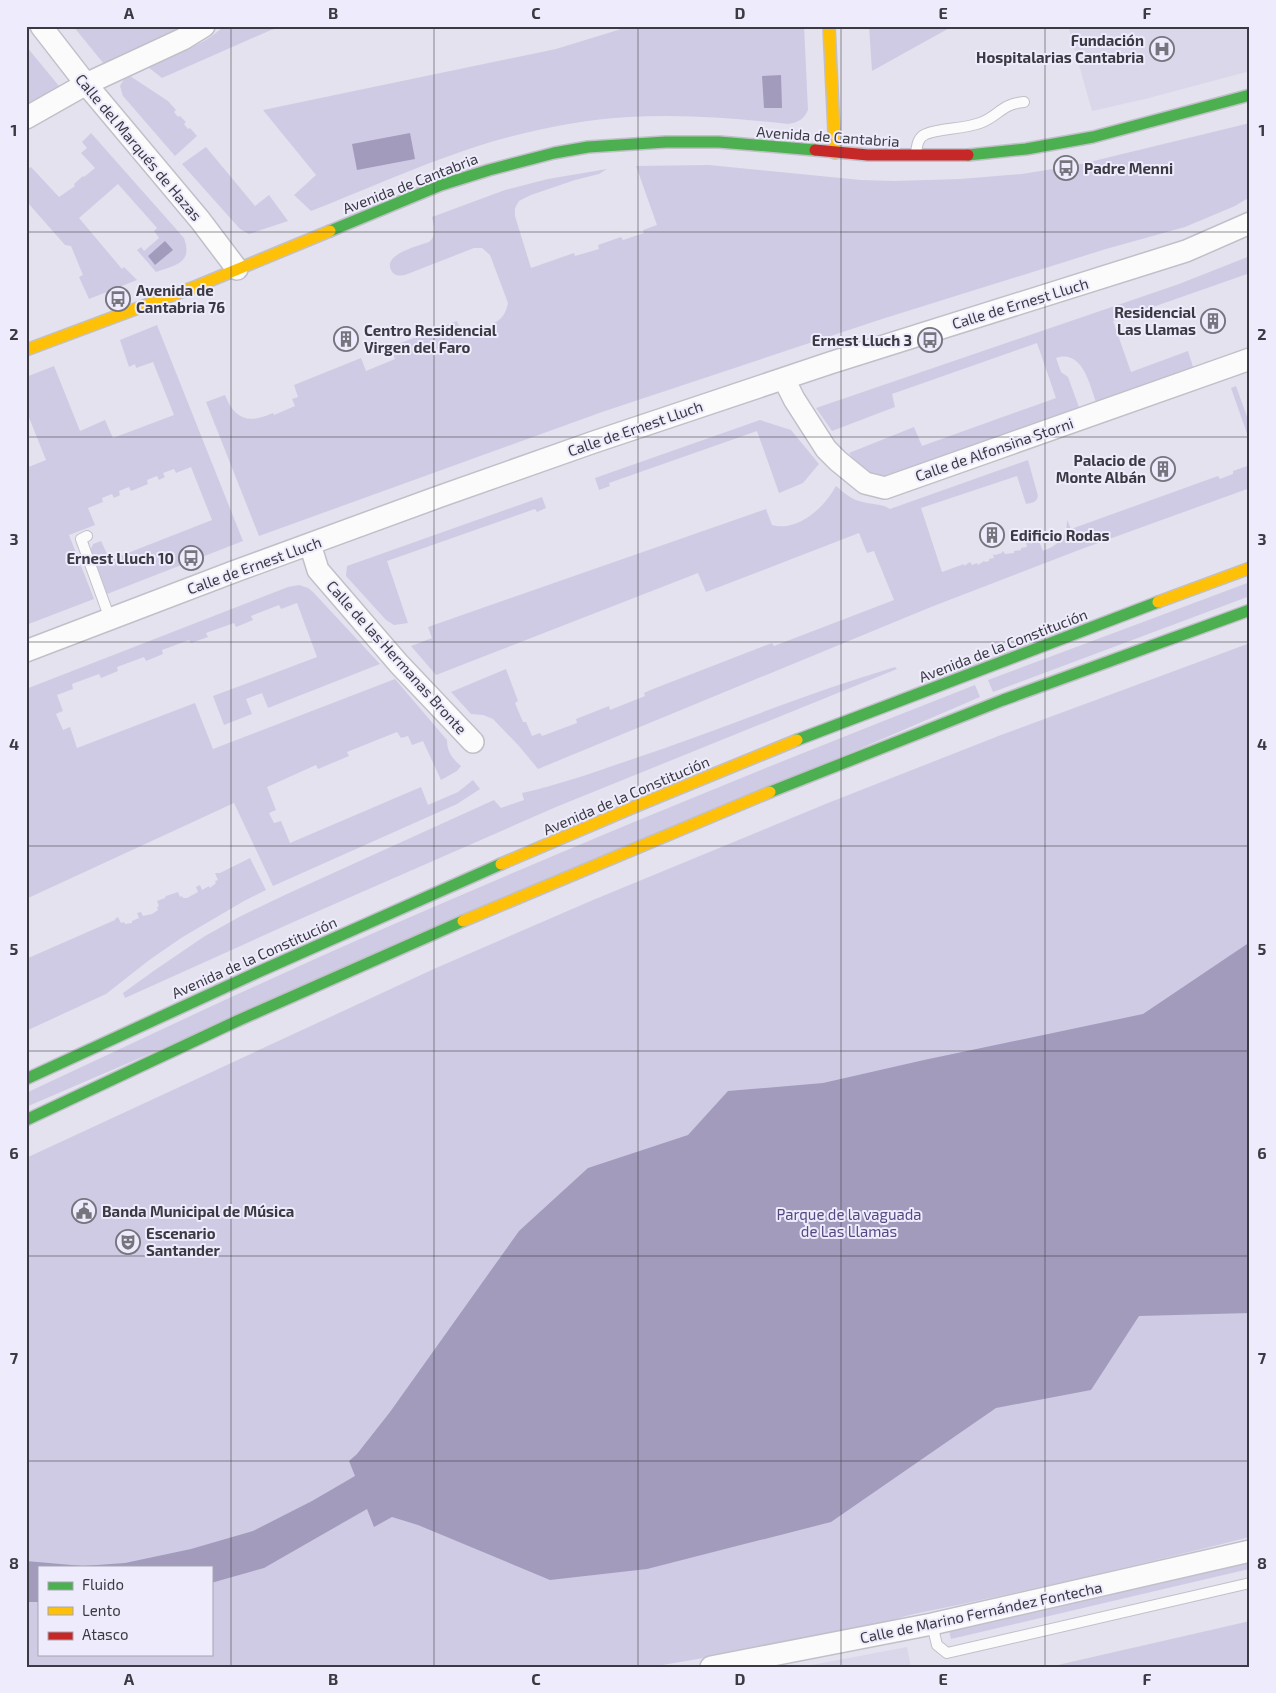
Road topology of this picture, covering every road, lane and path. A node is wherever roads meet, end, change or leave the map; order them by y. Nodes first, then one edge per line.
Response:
1 (41, 26) edge
2 (204, 26) edge
3 (829, 26) edge
4 (86, 84) junction
5 (1250, 95) edge
6 (1024, 102) dead end
7 (26, 118) edge
8 (835, 153) junction
9 (916, 156) junction
10 (1250, 223) edge
11 (237, 269) junction
12 (26, 350) edge
13 (1250, 359) edge
14 (784, 379) junction
15 (88, 536) dead end
16 (310, 544) junction
17 (1250, 568) edge
18 (1250, 610) edge
19 (110, 619) junction
20 (26, 652) edge
21 (473, 742) dead end
22 (26, 1079) edge
23 (26, 1120) edge
24 (1250, 1551) edge
25 (1250, 1583) edge
26 (932, 1624) junction
27 (711, 1667) edge

1 - 4 street, Calle del Marqués de Hazas
2 - 4 street
3 - 8 main road
4 - 7 street
4 - 11 street, Calle del Marqués de Hazas
5 - 9 main road, Avenida de Cantabria
6 - 9 lane, Avenida de Cantabria
8 - 9 main road, Avenida de Cantabria
8 - 11 main road, Avenida de Cantabria
10 - 14 street, Calle de Ernest Lluch
11 - 12 main road, Avenida de Cantabria
13 - 14 street, Calle de Alfonsina Storni
14 - 16 street, Calle de Ernest Lluch
15 - 19 lane
16 - 19 street, Calle de Ernest Lluch
16 - 21 street, Calle de las Hermanas Bronte
17 - 22 main road, Avenida de la Constitución
18 - 23 main road
19 - 20 street, Calle de Ernest Lluch
24 - 26 street, Calle de Marino Fernández Fontecha
25 - 26 lane
26 - 27 street, Calle de Marino Fernández Fontecha

